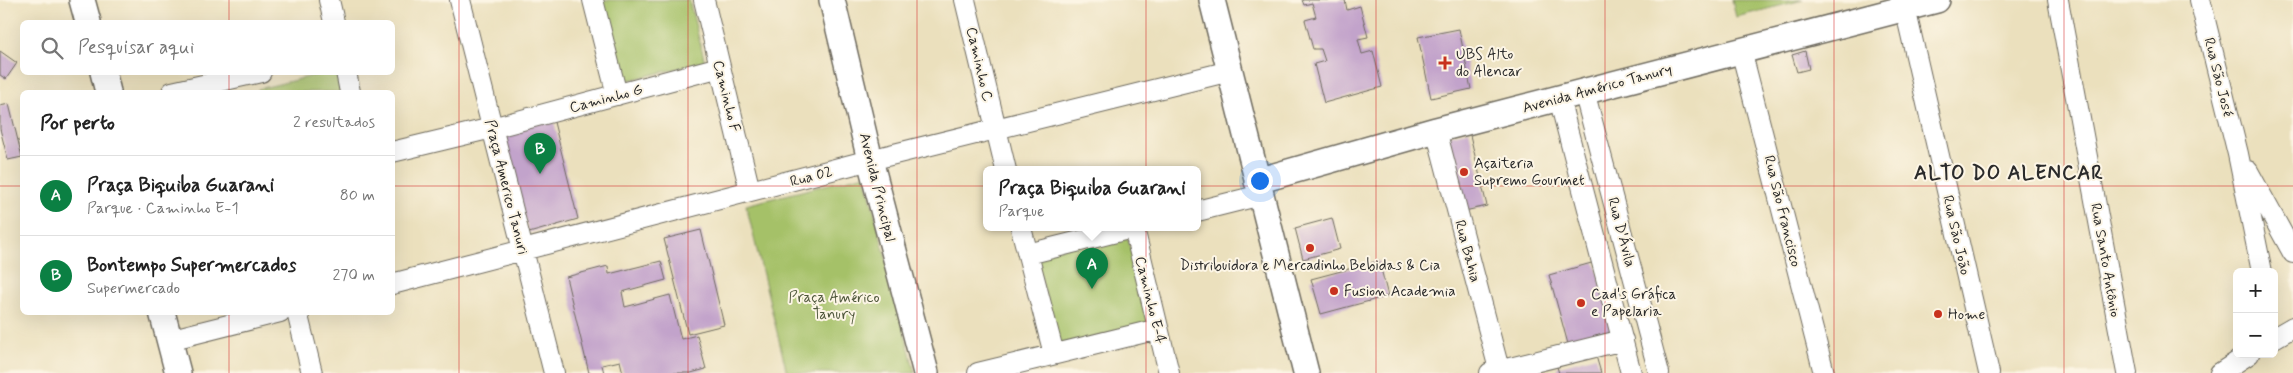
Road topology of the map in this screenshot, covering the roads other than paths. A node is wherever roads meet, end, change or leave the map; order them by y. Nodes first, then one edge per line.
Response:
1 (82, 0) edge
2 (329, 0) edge
3 (460, 0) edge
4 (593, 0) edge
5 (704, 0) edge
6 (832, 0) edge
7 (966, 0) edge
8 (1212, 0) edge
9 (1937, 0) edge
10 (2058, 0) edge
11 (2200, 0) edge
12 (1905, 8) junction
13 (87, 20) edge
14 (334, 20) edge
15 (1741, 50) junction
16 (720, 67) junction
17 (1230, 71) junction
18 (104, 75) edge
19 (347, 75) edge
20 (250, 81) edge
21 (108, 90) edge
22 (186, 90) edge
23 (350, 90) edge
24 (1584, 91) junction
25 (617, 95) junction
26 (1558, 98) junction
27 (492, 128) junction
28 (995, 129) junction
29 (1436, 130) junction
30 (395, 151) edge
31 (2238, 154) junction
32 (870, 160) junction
33 (1005, 166) edge
34 (1259, 188) junction
35 (750, 191) junction
36 (1201, 210) edge
37 (1022, 231) edge
38 (1121, 231) edge
39 (1134, 231) edge
40 (523, 251) junction
41 (1028, 254) junction
42 (2293, 254) edge
43 (2261, 268) edge
44 (395, 283) edge
45 (1637, 292) junction
46 (1612, 300) junction
47 (163, 315) edge
48 (268, 315) edge
49 (298, 315) edge
50 (2293, 327) edge
51 (1158, 329) junction
52 (2278, 334) edge
53 (169, 340) junction
54 (1623, 340) junction
55 (1054, 354) junction
56 (2243, 358) edge
57 (550, 372) edge
58 (1496, 372) edge
59 (178, 373) edge
60 (312, 373) edge
61 (926, 373) edge
62 (978, 373) edge
63 (1169, 373) edge
64 (1306, 373) edge
65 (1631, 373) edge
66 (1659, 373) edge
67 (1824, 373) edge
68 (1989, 373) edge
69 (2127, 373) edge
70 (2220, 373) edge

1 - 13 street
2 - 14 street
3 - 27 street, Praça Americo Tanuri
4 - 25 street
5 - 16 street, Caminho F
6 - 32 street, Avenida Principal
7 - 28 street, Caminho C
8 - 17 street
9 - 12 street, Avenida Américo Tanury
10 - 69 street, Rua Santo Antônio
11 - 31 street, Rua São José
12 - 15 street, Avenida Américo Tanury
12 - 68 street, Rua São João
15 - 24 street, Avenida Américo Tanury
15 - 67 street, Rua São Francisco
16 - 25 street, Caminho G
16 - 35 street, Caminho F
17 - 28 street, Rua 02
17 - 34 street
18 - 21 street
19 - 23 street
20 - 22 street
24 - 26 street, Avenida Américo Tanury
24 - 45 street, Rua D'Ávila
25 - 27 street, Caminho G
26 - 29 street, Avenida Américo Tanury
26 - 46 street, Rua D'Ávila
27 - 30 street, Caminho G
27 - 40 street, Praça Americo Tanuri
28 - 32 street, Rua 02
28 - 33 street, Caminho C
29 - 34 street, Avenida Américo Tanury
29 - 58 street, Rua Bahia
31 - 42 street, Rua São José
31 - 43 street, Rua São José
32 - 35 street, Rua 02
32 - 61 street, Avenida Principal
34 - 36 street
34 - 64 street
35 - 40 street, Rua 02
37 - 41 street
38 - 41 street
39 - 51 street, Caminho E-4
40 - 44 street, Rua 02
40 - 57 street, Praça Americo Tanuri
41 - 55 street
45 - 46 street
45 - 66 street, Rua D'Ávila
46 - 54 street, Rua D'Ávila
47 - 53 street
48 - 53 street
49 - 60 street
50 - 52 street
51 - 55 street
51 - 63 street, Caminho E-4
53 - 59 street
54 - 58 street
54 - 65 street, Rua D'Ávila
55 - 62 street
56 - 70 street

